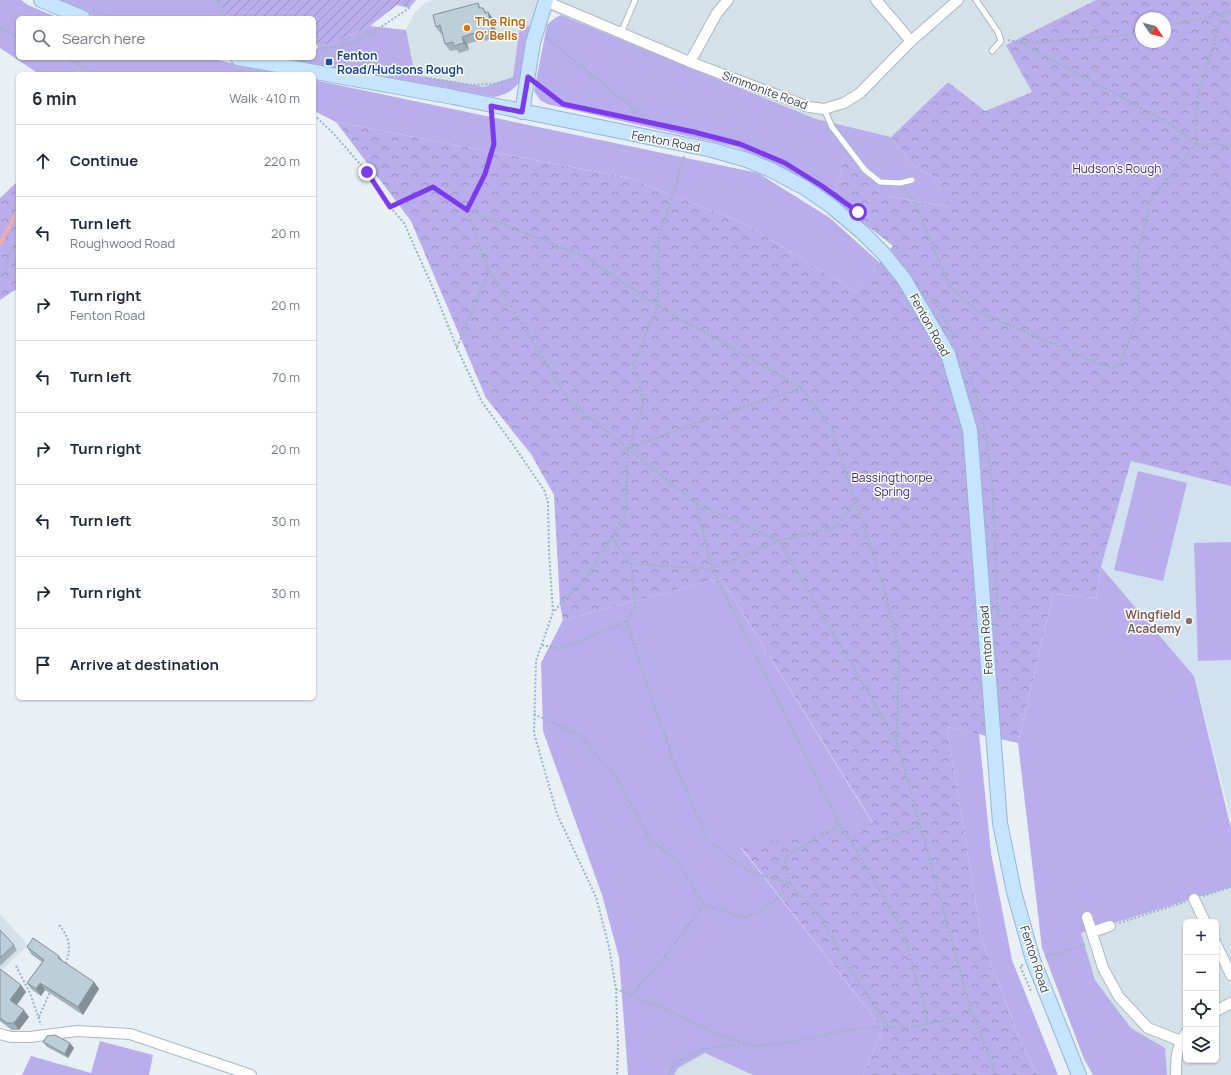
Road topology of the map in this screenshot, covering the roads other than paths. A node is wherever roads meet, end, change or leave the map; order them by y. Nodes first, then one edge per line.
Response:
1 (41, 0) edge
2 (545, 0) edge
3 (635, 0) edge
4 (728, 0) edge
5 (876, 0) edge
6 (958, 0) edge
7 (976, 0) edge
8 (78, 16) edge
9 (621, 33) junction
10 (911, 41) junction
11 (992, 51) dead end
12 (255, 60) edge
13 (690, 62) junction
14 (824, 109) junction
15 (522, 112) junction
16 (912, 180) dead end
17 (1194, 899) road end
18 (1087, 917) dead end
19 (1204, 919) edge
20 (1110, 926) road end
21 (1093, 936) junction
22 (1219, 950) edge
23 (1231, 975) edge
24 (1231, 1003) edge
25 (1219, 1009) edge
26 (0, 1034) edge
27 (1183, 1037) edge
28 (251, 1075) edge
29 (1079, 1075) edge
30 (1176, 1075) edge

1 - 8 street
2 - 9 street, Simmonite Road
2 - 15 street
3 - 9 lane
4 - 13 street
5 - 10 street
6 - 10 street, Simmonite Road
7 - 11 lane
9 - 13 street, Simmonite Road
10 - 14 street, Simmonite Road
12 - 15 street, Fenton Road
13 - 14 street, Simmonite Road
14 - 16 lane
15 - 29 street, Fenton Road
17 - 19 street
18 - 21 street
20 - 21 street
21 - 27 street
22 - 23 street
24 - 25 street
26 - 28 street
27 - 30 street

